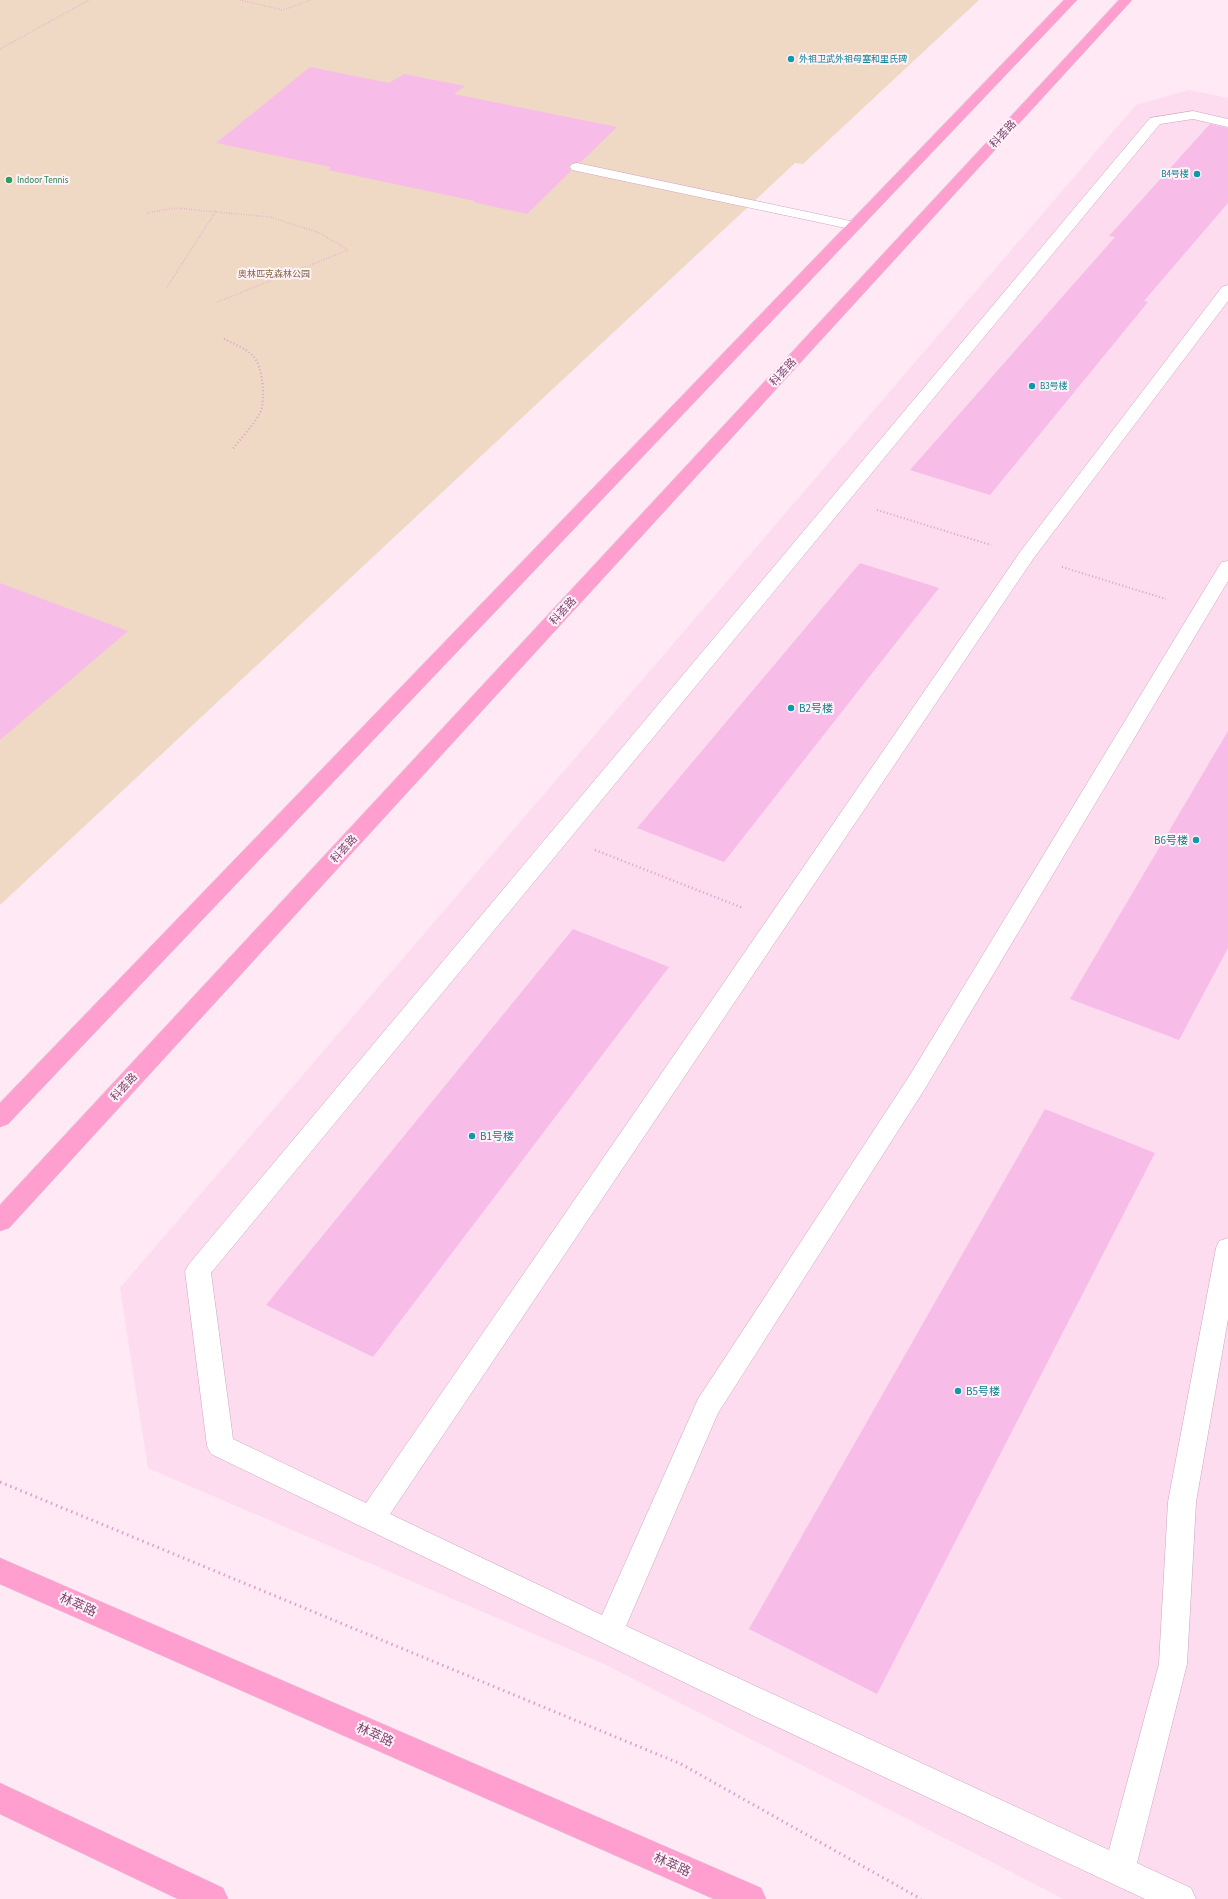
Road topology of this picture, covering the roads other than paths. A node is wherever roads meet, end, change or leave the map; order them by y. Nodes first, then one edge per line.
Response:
1 (1071, 0) edge
2 (1126, 0) edge
3 (1228, 123) edge
4 (577, 167) dead end
5 (855, 226) junction
6 (1228, 290) edge
7 (1228, 566) edge
8 (0, 1118) edge
9 (0, 1221) edge
10 (1228, 1248) edge
11 (371, 1519) junction
12 (0, 1571) edge
13 (609, 1632) junction
14 (0, 1798) edge
15 (1119, 1871) junction
16 (212, 1899) edge
17 (750, 1899) edge
18 (1180, 1899) edge

1 - 5 main road
2 - 9 main road, 科荟路
3 - 11 street
4 - 5 street
5 - 8 main road
6 - 11 street
7 - 13 street
10 - 15 street
11 - 13 street
12 - 17 main road, 林萃路
13 - 15 street
14 - 16 main road
15 - 18 street

